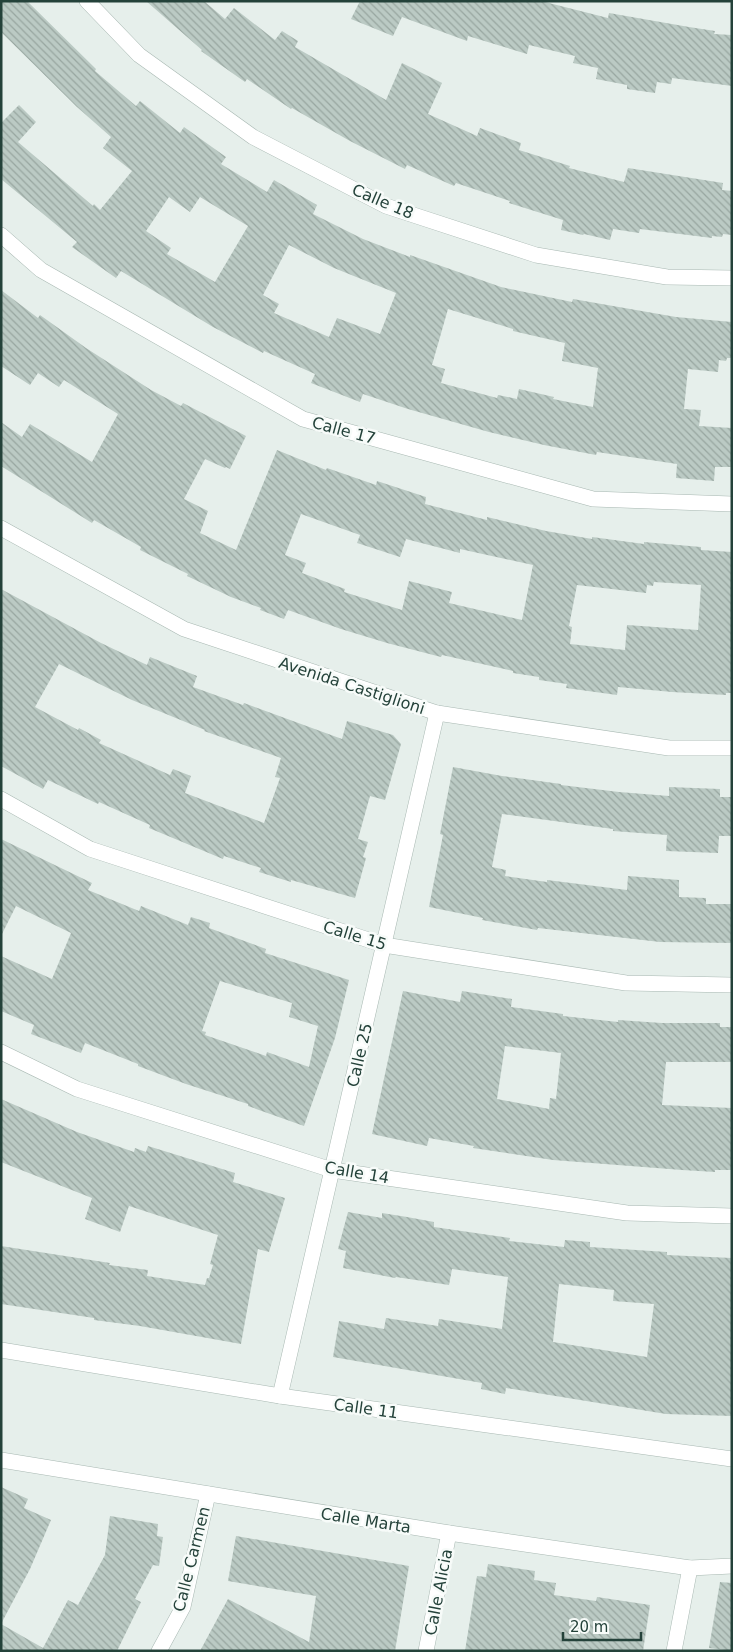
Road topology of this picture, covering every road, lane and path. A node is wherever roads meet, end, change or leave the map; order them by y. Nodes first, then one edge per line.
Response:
1 (87, 1) edge
2 (1, 235) edge
3 (732, 278) edge
4 (732, 504) edge
5 (1, 528) edge
6 (437, 714) junction
7 (732, 748) edge
8 (1, 799) edge
9 (384, 945) junction
10 (732, 985) edge
11 (1, 1052) edge
12 (332, 1170) junction
13 (732, 1216) edge
14 (1, 1350) edge
15 (280, 1396) junction
16 (732, 1459) edge
17 (1, 1460) edge
18 (208, 1494) junction
19 (449, 1533) junction
20 (732, 1566) edge
21 (690, 1568) junction
22 (159, 1651) edge
23 (426, 1651) edge
24 (674, 1651) edge

1 - 3 street, Calle 18
2 - 4 street, Calle 17
5 - 6 street, Avenida Castiglioni
6 - 7 street, Avenida Castiglioni
6 - 9 street, Calle 25
8 - 9 street, Calle 15
9 - 10 street, Calle 15
9 - 12 street, Calle 25
11 - 12 street, Calle 14
12 - 13 street, Calle 14
12 - 15 street, Calle 25
14 - 15 street, Calle 11
15 - 16 street, Calle 11
17 - 18 street, Calle Marta
18 - 19 street, Calle Marta
18 - 22 street, Calle Carmen
19 - 21 street, Calle Marta
19 - 23 street, Calle Alicia
20 - 21 street, Calle Marta
21 - 24 street

